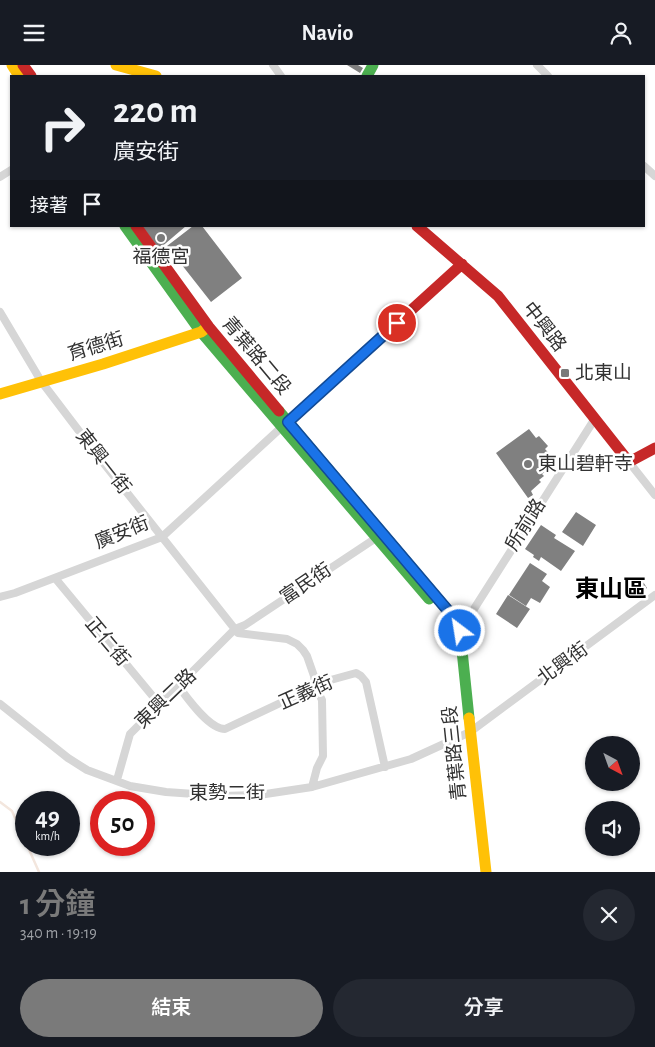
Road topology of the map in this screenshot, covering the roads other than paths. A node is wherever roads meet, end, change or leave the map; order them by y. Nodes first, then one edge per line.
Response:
1 (116, 65) edge
2 (537, 65) edge
3 (152, 75) edge
4 (547, 75) edge
5 (645, 167) edge
6 (655, 176) edge
7 (126, 227) edge
8 (137, 227) edge
9 (418, 227) edge
10 (462, 263) junction
11 (0, 312) edge
12 (205, 330) junction
13 (41, 381) junction
14 (0, 394) edge
15 (594, 420) junction
16 (284, 425) junction
17 (655, 448) edge
18 (628, 462) junction
19 (655, 495) edge
20 (162, 537) junction
21 (376, 539) junction
22 (55, 578) junction
23 (655, 595) edge
24 (0, 597) edge
25 (235, 629) junction
26 (460, 631) junction
27 (178, 687) junction
28 (316, 687) junction
29 (0, 704) edge
30 (160, 705) junction
31 (470, 732) junction
32 (385, 767) junction
33 (117, 780) junction
34 (312, 787) junction
35 (486, 872) edge

1 - 3 main road
2 - 4 street
5 - 6 street
7 - 12 main road, 青葉路二段
8 - 12 main road, 青葉路二段
9 - 10 main road, 中興路
10 - 15 main road, 中興路
10 - 16 main road, 廣安街
11 - 13 street, 東興一街
12 - 13 main road, 育德街
12 - 16 main road, 青葉路二段
13 - 14 main road, 育德街
13 - 20 street, 東興一街
15 - 18 main road, 中興路
15 - 26 street, 所前路
16 - 20 street, 廣安街
16 - 21 main road, 青葉路二段
16 - 26 main road, 青葉路二段
17 - 18 main road
18 - 19 street
20 - 22 street, 廣安街
20 - 25 street, 東興一街
21 - 25 street, 富民街
21 - 26 main road, 青葉路二段
22 - 24 street, 廣安街
22 - 30 street, 正仁街
23 - 31 street, 北興街
25 - 27 street, 東興二路
25 - 28 street
26 - 31 main road, 青葉路三段
27 - 28 street, 正義街
27 - 30 street, 東興二路
28 - 32 street, 正義街
28 - 34 street
29 - 33 street, 東勢二街
30 - 33 street, 東興二路
31 - 32 street, 東勢二街
31 - 35 main road, 青葉路三段
32 - 34 street, 東勢二街
33 - 34 street, 東勢二街

